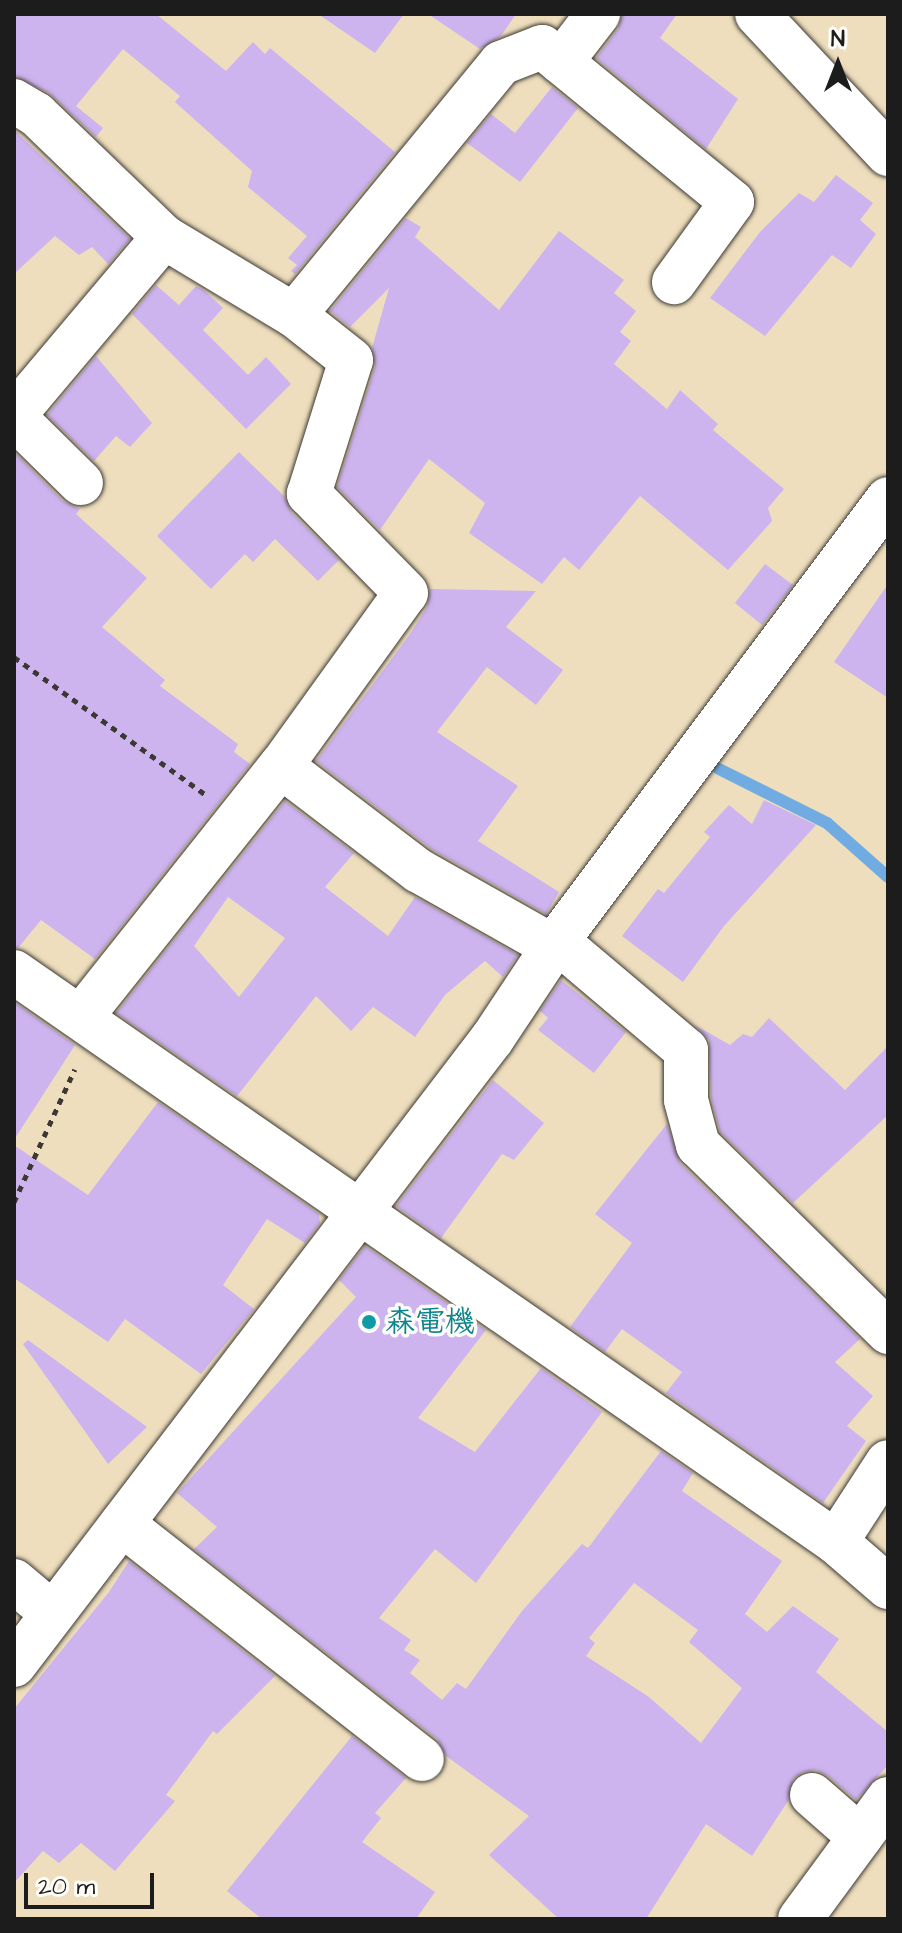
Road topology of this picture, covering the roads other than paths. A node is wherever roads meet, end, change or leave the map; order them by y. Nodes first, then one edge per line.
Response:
1 (598, 14) edge
2 (757, 14) edge
3 (546, 41) edge
4 (14, 101) edge
5 (888, 154) edge
6 (164, 237) junction
7 (674, 282) dead end
8 (294, 315) junction
9 (14, 416) edge
10 (81, 483) dead end
11 (888, 499) edge
12 (281, 766) junction
13 (556, 944) junction
14 (14, 972) edge
15 (87, 1022) junction
16 (362, 1212) junction
17 (888, 1332) edge
18 (888, 1462) edge
19 (122, 1524) junction
20 (836, 1542) junction
21 (14, 1581) edge
22 (888, 1587) edge
23 (52, 1613) junction
24 (14, 1665) edge
25 (422, 1759) dead end
26 (812, 1795) dead end
27 (888, 1799) edge
28 (860, 1837) junction
29 (800, 1919) edge

1 - 3 street
2 - 5 street
3 - 7 street
3 - 8 street
4 - 6 street
6 - 8 street
6 - 9 street
8 - 12 street
9 - 10 street
11 - 13 street
12 - 13 street
12 - 15 street
13 - 16 street
13 - 17 street
14 - 15 street
15 - 16 street
16 - 19 street
16 - 20 street
18 - 20 street
19 - 23 street
19 - 25 street
20 - 22 street
21 - 23 street
23 - 24 street
26 - 28 street
27 - 28 street
28 - 29 street

